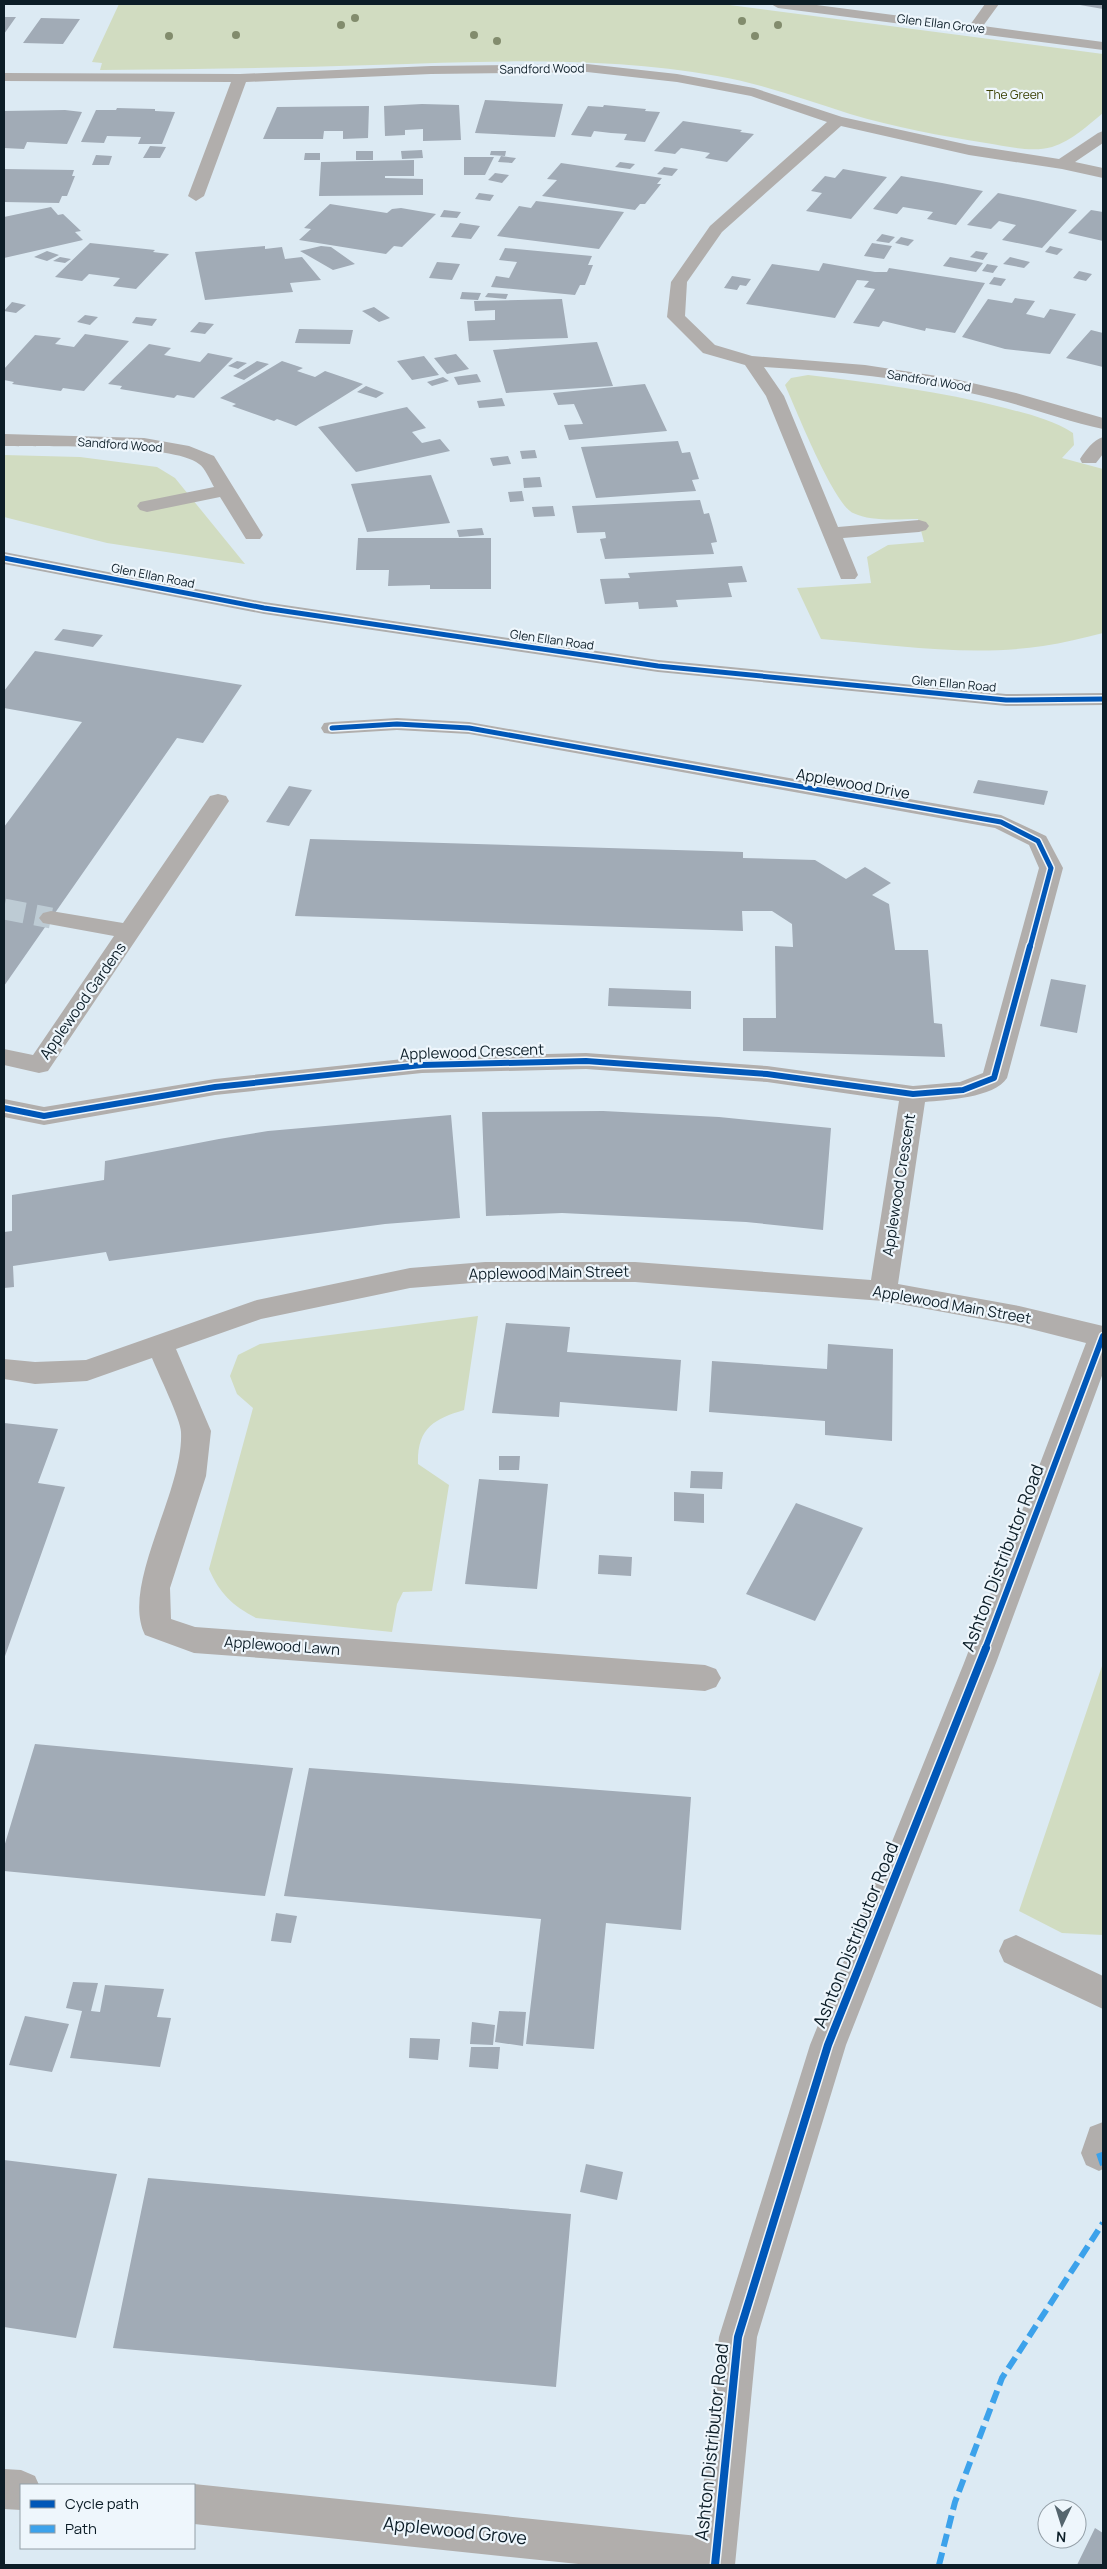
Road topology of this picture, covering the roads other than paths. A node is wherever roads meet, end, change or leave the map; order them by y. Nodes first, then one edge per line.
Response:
1 (778, 4) edge
2 (992, 4) edge
3 (976, 28) junction
4 (1103, 46) edge
5 (4, 77) edge
6 (240, 78) junction
7 (838, 121) junction
8 (1103, 136) edge
9 (1062, 164) junction
10 (1103, 172) edge
11 (196, 196) dead end
12 (751, 362) junction
13 (1103, 424) edge
14 (4, 440) edge
15 (1103, 443) edge
16 (1089, 459) dead end
17 (226, 490) junction
18 (147, 506) dead end
19 (919, 526) dead end
20 (832, 533) junction
21 (253, 535) dead end
22 (4, 558) edge
23 (848, 575) dead end
24 (1103, 699) edge
25 (332, 728) dead end
26 (218, 801) dead end
27 (51, 918) tunnel mouth
28 (131, 932) junction
29 (4, 1057) edge
30 (913, 1094) junction
31 (4, 1108) edge
32 (883, 1291) junction
33 (1103, 1337) edge
34 (160, 1344) junction
35 (4, 1369) edge
36 (705, 1678) dead end
37 (1016, 1950) dead end
38 (1103, 1993) edge
39 (4, 2489) edge
40 (20, 2490) edge
41 (195, 2504) edge
42 (715, 2562) edge

1 - 3 street, Glen Ellan Grove
2 - 3 street
3 - 4 street, Glen Ellan Grove
5 - 6 street, Sandford Wood
6 - 7 street, Sandford Wood
6 - 11 street
7 - 9 street, Sandford Wood
7 - 12 street, Sandford Wood
8 - 9 street
9 - 10 street, Sandford Wood
12 - 13 street, Sandford Wood
12 - 20 street
14 - 17 street, Sandford Wood
15 - 16 street
17 - 18 street
17 - 21 street, Sandford Wood
19 - 20 street
20 - 23 street
22 - 24 street, Glen Ellan Road
25 - 30 street, Applewood Drive
26 - 28 street, Applewood Gardens
27 - 28 street, Applewood Gardens
28 - 29 street, Applewood Gardens
30 - 31 street, Applewood Crescent
30 - 32 street, Applewood Crescent
32 - 33 street, Applewood Main Street
32 - 34 street, Applewood Main Street
33 - 42 street, Ashton Distributor Road
34 - 35 street, Applewood Main Street
34 - 36 street, Applewood Lawn
37 - 38 street
39 - 40 street
41 - 42 street, Applewood Grove

